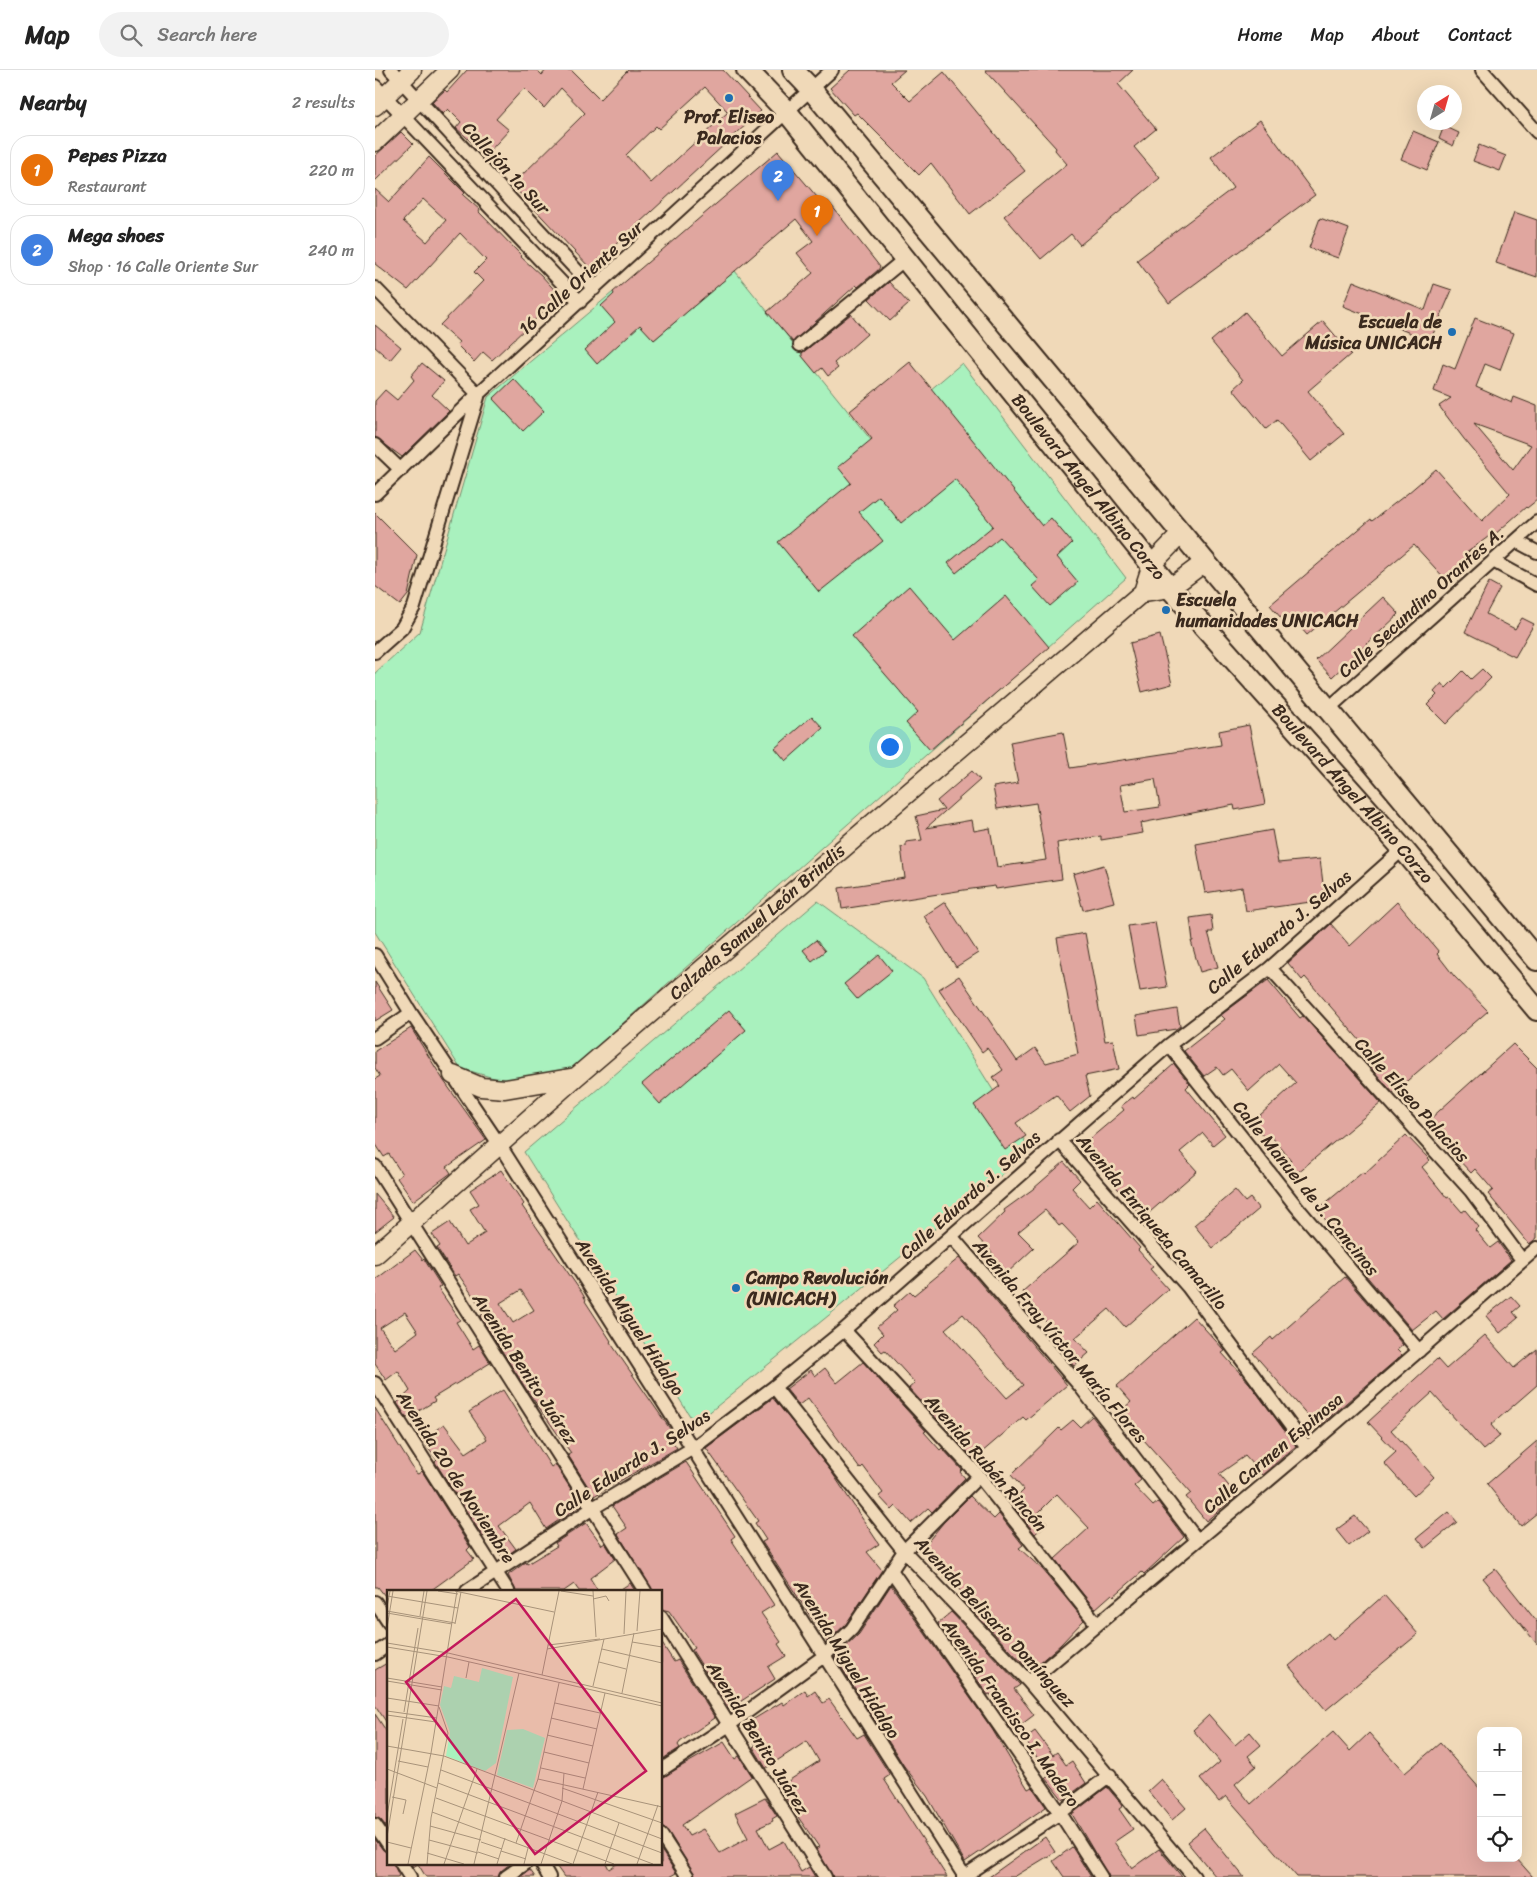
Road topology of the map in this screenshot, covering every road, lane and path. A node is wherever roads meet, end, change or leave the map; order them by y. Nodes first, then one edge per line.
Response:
1 (450, 70) edge
2 (747, 70) edge
3 (793, 70) edge
4 (832, 70) edge
5 (1482, 70) edge
6 (401, 74) edge
7 (811, 89) junction
8 (378, 96) edge
9 (419, 100) junction
10 (787, 112) junction
11 (403, 115) junction
12 (1537, 132) edge
13 (375, 142) edge
14 (906, 258) junction
15 (375, 288) edge
16 (594, 289) junction
17 (581, 302) junction
18 (801, 345) dead end
19 (479, 394) junction
20 (375, 444) edge
21 (401, 470) junction
22 (377, 488) edge
23 (1537, 522) edge
24 (1181, 534) junction
25 (1516, 541) junction
26 (1537, 552) edge
27 (1493, 561) junction
28 (1205, 562) junction
29 (1151, 564) junction
30 (1537, 585) edge
31 (1169, 588) junction
32 (1143, 592) junction
33 (375, 652) edge
34 (1327, 709) junction
35 (1403, 849) junction
36 (375, 955) edge
37 (1537, 960) edge
38 (1271, 968) junction
39 (1537, 1010) edge
40 (411, 1013) junction
41 (375, 1038) edge
42 (1169, 1045) junction
43 (453, 1075) junction
44 (576, 1077) junction
45 (1059, 1140) junction
46 (499, 1144) junction
47 (375, 1166) edge
48 (410, 1223) junction
49 (951, 1236) junction
50 (1537, 1248) edge
51 (375, 1255) edge
52 (1522, 1260) junction
53 (844, 1330) junction
54 (1419, 1351) junction
55 (375, 1383) edge
56 (774, 1387) junction
57 (693, 1448) junction
58 (1307, 1448) junction
59 (979, 1476) junction
60 (593, 1508) junction
61 (1197, 1540) junction
62 (904, 1551) junction
63 (891, 1570) junction
64 (495, 1571) junction
65 (468, 1590) edge
66 (507, 1590) edge
67 (644, 1590) edge
68 (375, 1602) edge
69 (387, 1620) edge
70 (663, 1620) edge
71 (1097, 1624) junction
72 (387, 1645) edge
73 (375, 1654) edge
74 (824, 1656) junction
75 (1029, 1682) junction
76 (729, 1725) junction
77 (663, 1769) edge
78 (1110, 1775) junction
79 (1059, 1813) junction
80 (375, 1825) edge
81 (663, 1838) edge
82 (387, 1842) edge
83 (402, 1864) edge
84 (525, 1864) edge
85 (542, 1864) edge
86 (410, 1877) edge
87 (506, 1877) edge
88 (549, 1877) edge
89 (688, 1877) edge
90 (825, 1877) edge
91 (964, 1877) edge
92 (1101, 1877) edge
93 (1194, 1877) edge

1 - 9 street
2 - 10 main road, Boulevard Ángel Albino Corzo
3 - 7 main road, Boulevard Ángel Albino Corzo
4 - 7 street, 16 Calle Oriente Sur
5 - 12 street
6 - 8 street
6 - 9 street, Callejón 1a Sur
7 - 10 street, 16 Calle Oriente Sur
7 - 24 main road, Boulevard Ángel Albino Corzo
8 - 11 street
9 - 11 street
9 - 16 street, Callejón 1a Sur
10 - 14 main road, Boulevard Ángel Albino Corzo
10 - 16 street, 16 Calle Oriente Sur
11 - 13 street
11 - 17 street
14 - 18 street
14 - 29 main road, Boulevard Ángel Albino Corzo
15 - 19 street
16 - 17 street, 16 Calle Oriente Sur
17 - 19 street, 16 Calle Oriente Sur
19 - 21 street, 16 Calle Oriente Sur
19 - 33 street
20 - 21 street
21 - 22 street, 16 Calle Oriente Sur
23 - 25 street, Calle Secundino Orantes A.
24 - 28 main road, Boulevard Ángel Albino Corzo
24 - 29 street
25 - 26 street
25 - 27 street, Calle Secundino Orantes A.
27 - 30 street
27 - 34 street, Calle Secundino Orantes A.
28 - 31 street
28 - 34 main road, Boulevard Ángel Albino Corzo
29 - 31 main road, Boulevard Ángel Albino Corzo
29 - 32 street
31 - 32 street
31 - 35 main road, Boulevard Ángel Albino Corzo
32 - 44 street, Calzada Samuel León Brindis
34 - 37 main road, Boulevard Ángel Albino Corzo
35 - 38 street, Calle Eduardo J. Selvas
35 - 39 main road, Boulevard Ángel Albino Corzo
36 - 40 street, Avenida Miguel Hidalgo
38 - 42 street, Calle Eduardo J. Selvas
38 - 52 street, Calle Elíseo Palacios
40 - 41 street
40 - 43 street, Avenida Miguel Hidalgo
42 - 45 street, Calle Eduardo J. Selvas
42 - 54 street, Calle Manuel de J. Cancinos
43 - 44 street
43 - 46 street, Avenida Miguel Hidalgo
44 - 46 street, Calzada Samuel León Brindis
45 - 49 street, Calle Eduardo J. Selvas
45 - 58 street, Avenida Enriqueta Camarillo
46 - 48 street, Calzada Samuel León Brindis
46 - 57 street, Avenida Miguel Hidalgo
47 - 48 street, Avenida Benito Juárez
48 - 51 street, Calzada Samuel León Brindis
48 - 60 street, Avenida Benito Juárez
49 - 53 street, Calle Eduardo J. Selvas
49 - 61 street, Avenida Fray Víctor María Flores
50 - 52 street, Calle Carmen Espinosa
52 - 54 street, Calle Carmen Espinosa
53 - 56 street, Calle Eduardo J. Selvas
53 - 59 street, Avenida Rubén Rincón
54 - 58 street, Calle Carmen Espinosa
55 - 64 street, Avenida 20 de Noviembre
56 - 57 street, Calle Eduardo J. Selvas
56 - 62 street, Avenida Belisario Domínguez
57 - 60 street, Calle Eduardo J. Selvas
57 - 74 street, Avenida Miguel Hidalgo
58 - 61 street, Calle Carmen Espinosa
59 - 62 street
59 - 71 street, Avenida Rubén Rincón
60 - 64 street, Calle Eduardo J. Selvas
60 - 67 street, Avenida Benito Juárez
61 - 71 street, Calle Carmen Espinosa
62 - 63 street
62 - 75 street, Avenida Belisario Domínguez
63 - 74 street
63 - 79 street, Avenida Francisco I. Madero
64 - 65 street, Calle Eduardo J. Selvas
64 - 66 street, Avenida 20 de Noviembre
68 - 69 street
70 - 76 street, Avenida Benito Juárez
71 - 75 street, Calle Carmen Espinosa
72 - 73 street
74 - 76 street
74 - 91 street, Avenida Miguel Hidalgo
75 - 78 street, Avenida Belisario Domínguez
76 - 77 street
76 - 90 street, Avenida Benito Juárez
78 - 79 street
78 - 93 street, Avenida Belisario Domínguez
79 - 91 street
79 - 92 street, Avenida Francisco I. Madero
80 - 82 street
81 - 89 street
83 - 86 street
84 - 87 street
85 - 88 street

